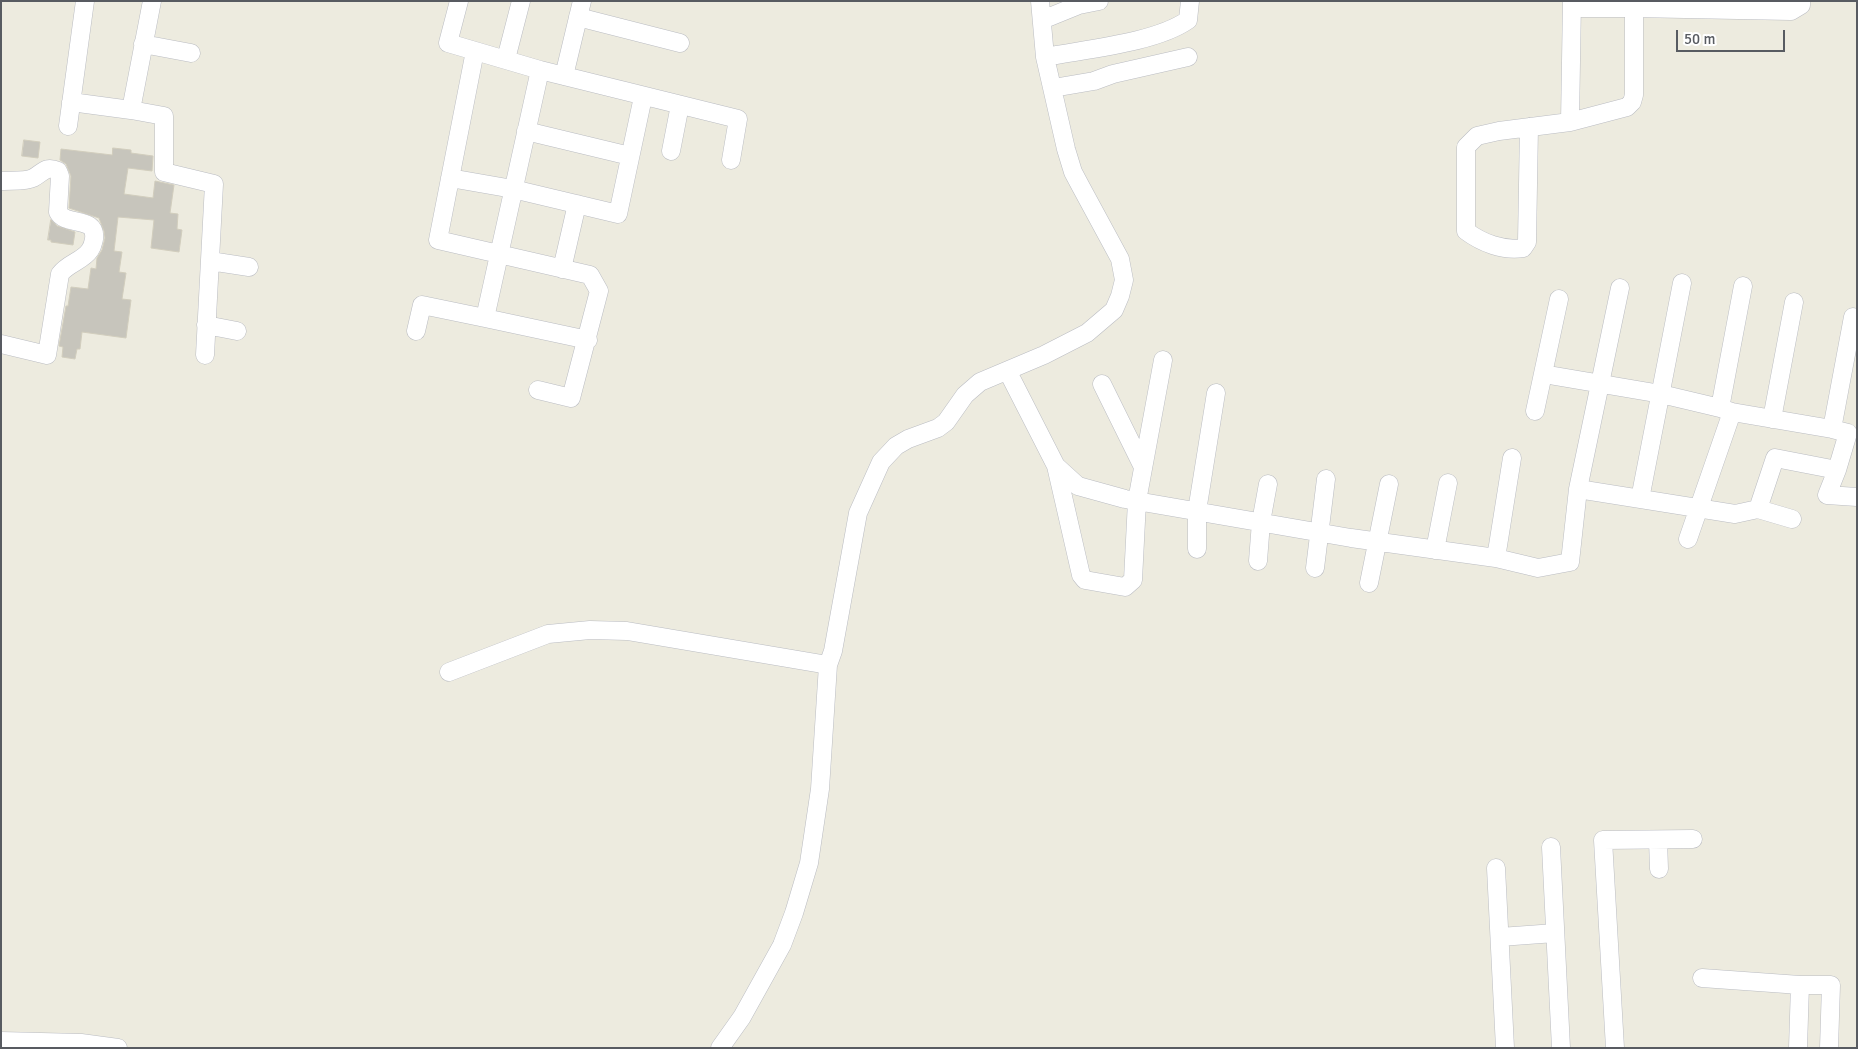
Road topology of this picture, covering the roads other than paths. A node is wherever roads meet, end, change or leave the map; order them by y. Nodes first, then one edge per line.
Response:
1 (85, 1) edge
2 (152, 1) edge
3 (459, 1) edge
4 (521, 1) edge
5 (1040, 1) edge
6 (1099, 1) edge
7 (1190, 1) edge
8 (1801, 1) edge
9 (1572, 4) edge
10 (1685, 5) edge
11 (1634, 8) junction
12 (580, 9) edge
13 (1042, 20) junction
14 (680, 43) dead end
15 (143, 44) junction
16 (475, 51) junction
17 (191, 53) dead end
18 (1045, 57) junction
19 (1188, 57) dead end
20 (506, 60) junction
21 (540, 70) junction
22 (564, 76) junction
23 (1053, 88) junction
24 (643, 96) junction
25 (70, 102) junction
26 (680, 106) junction
27 (131, 110) junction
28 (1570, 122) junction
29 (68, 126) dead end
30 (1529, 127) junction
31 (526, 131) junction
32 (672, 151) dead end
33 (630, 156) junction
34 (731, 160) dead end
35 (450, 178) junction
36 (1, 181) edge
37 (513, 189) junction
38 (577, 204) junction
39 (499, 254) junction
40 (210, 261) junction
41 (249, 267) dead end
42 (562, 269) junction
43 (1682, 283) dead end
44 (1743, 286) dead end
45 (1620, 288) dead end
46 (1559, 299) dead end
47 (1794, 302) dead end
48 (1853, 317) dead end
49 (485, 318) junction
50 (206, 325) junction
51 (237, 331) dead end
52 (416, 331) dead end
53 (588, 340) junction
54 (1, 344) edge
55 (205, 355) dead end
56 (1163, 360) dead end
57 (1008, 372) junction
58 (1850, 372) edge
59 (1543, 374) junction
60 (1102, 384) dead end
61 (1600, 385) junction
62 (538, 390) dead end
63 (1216, 393) dead end
64 (1661, 394) junction
65 (1535, 410) dead end
66 (1726, 410) junction
67 (1772, 419) junction
68 (1845, 432) edge
69 (1512, 458) dead end
70 (1056, 466) junction
71 (1143, 467) junction
72 (1837, 470) junction
73 (1326, 479) dead end
74 (1448, 483) dead end
75 (1268, 484) dead end
76 (1389, 484) dead end
77 (1578, 489) junction
78 (1857, 497) edge
79 (1640, 499) junction
80 (1137, 501) junction
81 (1698, 508) junction
82 (1758, 509) junction
83 (1197, 511) junction
84 (1792, 519) dead end
85 (1261, 522) junction
86 (1320, 532) junction
87 (1688, 539) dead end
88 (1377, 542) junction
89 (1197, 550) dead end
90 (1435, 550) junction
91 (1496, 558) junction
92 (1258, 561) dead end
93 (1315, 568) dead end
94 (1368, 583) dead end
95 (828, 665) junction
96 (449, 672) dead end
97 (1693, 839) dead end
98 (1658, 840) junction
99 (1551, 847) dead end
100 (1496, 868) dead end
101 (1659, 869) dead end
102 (1555, 932) junction
103 (1500, 937) junction
104 (1702, 978) dead end
105 (1800, 985) junction
106 (1, 1041) edge
107 (44, 1045) edge
108 (115, 1048) edge
109 (720, 1048) edge
110 (1505, 1048) edge
111 (1560, 1048) edge
112 (1615, 1048) edge
113 (1798, 1048) edge
114 (1829, 1048) edge

1 - 25 street
2 - 15 street
3 - 16 street
4 - 20 street
5 - 13 street
6 - 13 street
7 - 18 street
8 - 10 street
9 - 11 street
9 - 28 street
10 - 11 street
11 - 28 street
12 - 14 street
12 - 22 street
13 - 18 street
15 - 17 street
15 - 27 street
16 - 20 street
16 - 35 street
18 - 23 street
19 - 23 street
20 - 21 street
21 - 22 street
21 - 31 street
22 - 24 street
23 - 57 street
24 - 26 street
24 - 33 street
25 - 27 street
25 - 29 street
26 - 32 street
26 - 34 street
27 - 40 street
28 - 30 street
30 - 30 street
31 - 33 street
31 - 37 street
33 - 38 street
35 - 37 street
35 - 39 street
36 - 54 street
37 - 38 street
37 - 39 street
38 - 42 street
39 - 42 street
39 - 49 street
40 - 41 street
40 - 50 street
42 - 53 street
43 - 64 street
44 - 66 street
45 - 61 street
46 - 59 street
47 - 67 street
48 - 58 street
49 - 52 street
49 - 53 street
50 - 51 street
50 - 55 street
53 - 62 street
56 - 71 street
57 - 70 street
57 - 95 street
58 - 68 street
59 - 61 street
59 - 65 street
60 - 71 street
61 - 64 street
61 - 77 street
63 - 83 street
64 - 66 street
64 - 79 street
66 - 67 street
66 - 81 street
67 - 68 street
68 - 72 street
69 - 91 street
70 - 80 street
70 - 80 street
71 - 80 street
72 - 78 street
72 - 82 street
73 - 86 street
74 - 90 street
75 - 85 street
76 - 88 street
77 - 79 street
77 - 91 street
79 - 81 street
80 - 83 street
81 - 82 street
81 - 87 street
82 - 84 street
83 - 85 street
83 - 89 street
85 - 86 street
85 - 92 street
86 - 88 street
86 - 93 street
88 - 90 street
88 - 94 street
90 - 91 street
95 - 96 street
95 - 109 street
97 - 98 street
98 - 101 street
98 - 112 street
99 - 102 street
100 - 103 street
102 - 103 street
102 - 111 street
103 - 110 street
104 - 105 street
105 - 113 street
105 - 114 street
106 - 107 street
107 - 108 street

